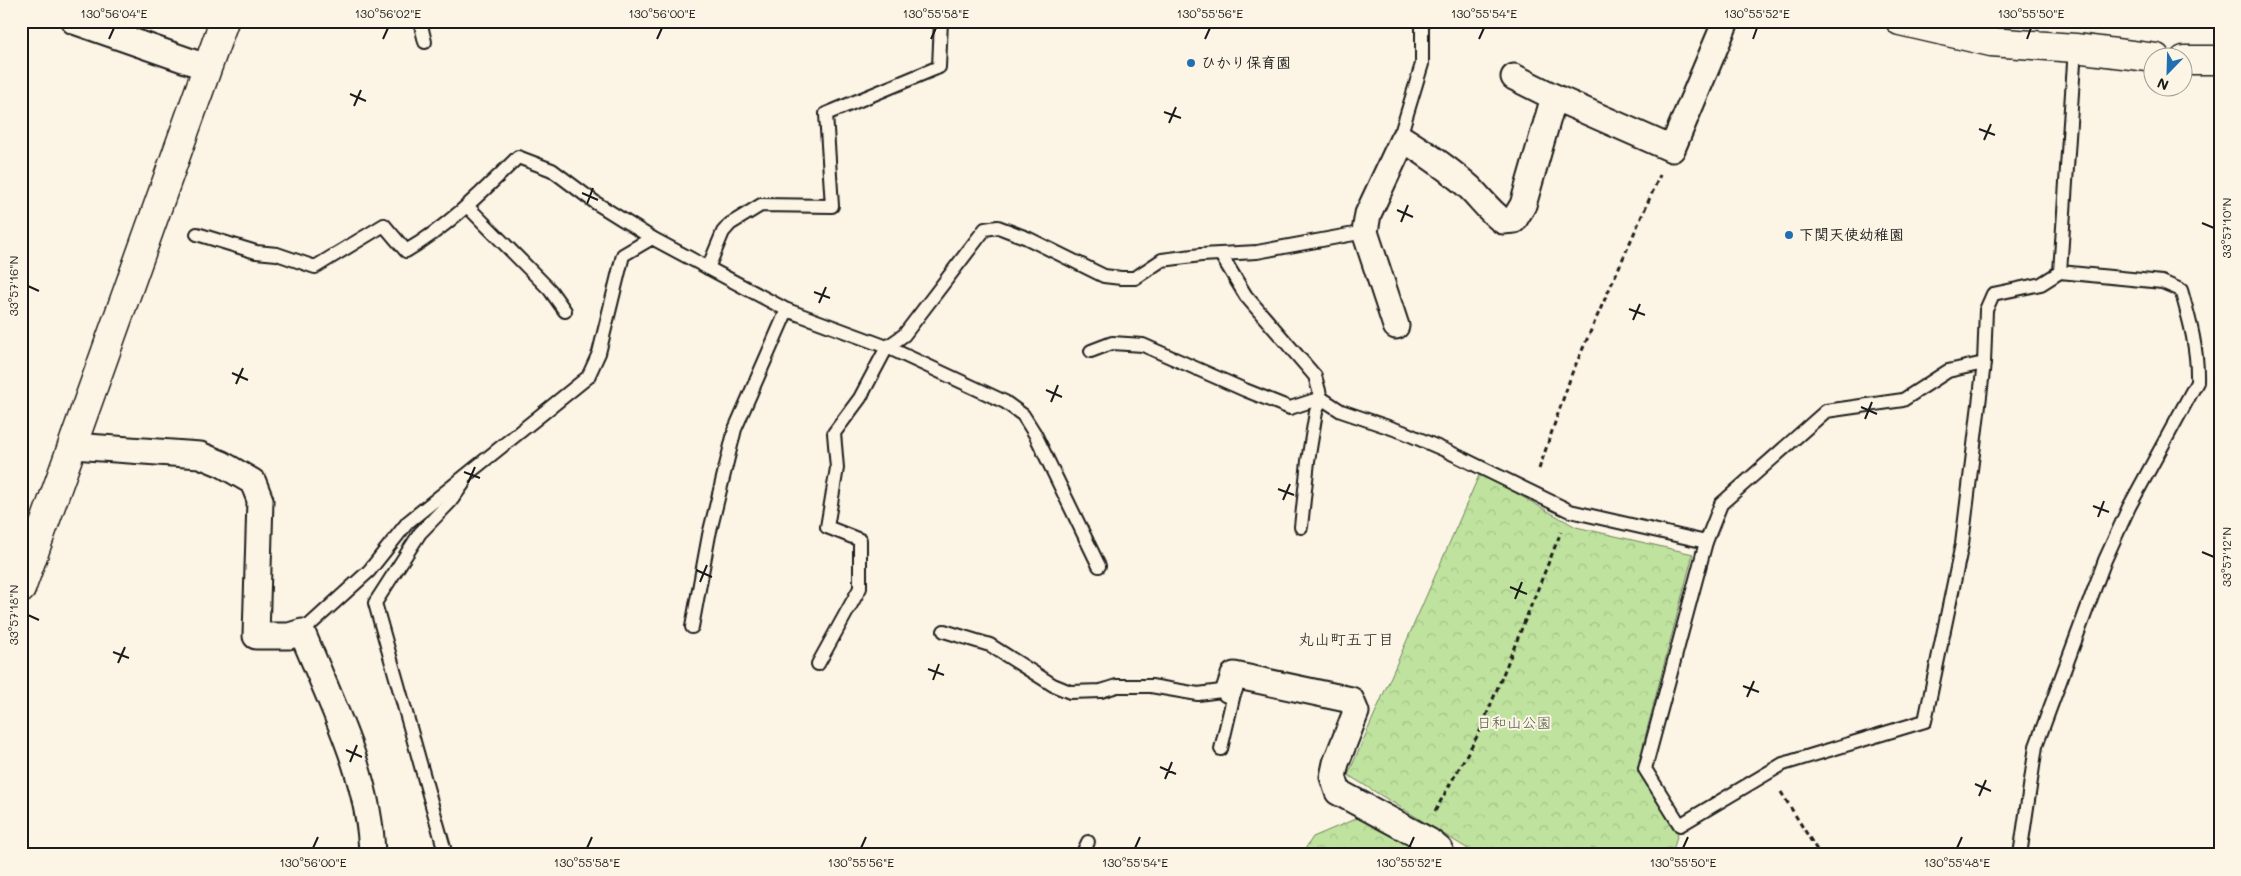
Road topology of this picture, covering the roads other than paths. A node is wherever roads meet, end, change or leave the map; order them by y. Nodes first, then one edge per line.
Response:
1 (74, 21) edge
2 (224, 21) edge
3 (420, 21) edge
4 (941, 21) edge
5 (1422, 21) edge
6 (1726, 21) edge
7 (1909, 22) edge
8 (426, 42) dead end
9 (2075, 48) junction
10 (2144, 57) edge
11 (2194, 60) edge
12 (2220, 60) edge
13 (206, 67) junction
14 (1514, 77) dead end
15 (1554, 97) junction
16 (1403, 139) junction
17 (467, 206) junction
18 (1365, 232) junction
19 (197, 234) dead end
20 (652, 238) junction
21 (1220, 255) junction
22 (708, 268) junction
23 (2060, 272) junction
24 (787, 310) junction
25 (565, 311) dead end
26 (1396, 326) dead end
27 (887, 347) junction
28 (1092, 351) dead end
29 (1984, 363) junction
30 (1321, 398) junction
31 (73, 446) junction
32 (471, 473) junction
33 (1301, 526) dead end
34 (1706, 542) junction
35 (1099, 566) dead end
36 (21, 589) edge
37 (692, 627) dead end
38 (944, 631) dead end
39 (302, 632) junction
40 (818, 664) dead end
41 (1229, 690) junction
42 (1222, 749) dead end
43 (1088, 842) dead end
44 (372, 855) edge
45 (446, 855) edge
46 (1082, 855) edge
47 (1441, 855) edge
48 (2020, 855) edge

1 - 13 street
2 - 13 street
3 - 8 lane
4 - 22 lane
5 - 16 lane
6 - 15 street
7 - 9 street
9 - 10 street
9 - 23 lane
11 - 12 street
13 - 31 street
14 - 15 street
15 - 16 street
16 - 18 street
17 - 19 lane
17 - 20 lane
17 - 25 lane
18 - 21 lane
18 - 26 street
20 - 22 lane
20 - 32 lane
21 - 27 lane
21 - 30 lane
22 - 24 lane
23 - 29 lane
23 - 48 lane
24 - 27 lane
24 - 37 lane
27 - 35 lane
27 - 40 lane
28 - 30 lane
29 - 34 lane
29 - 34 lane
30 - 33 lane
30 - 34 lane
31 - 36 street
31 - 39 street
32 - 39 lane
32 - 45 lane
38 - 41 lane
39 - 44 street
41 - 42 lane
41 - 47 street
43 - 46 lane

